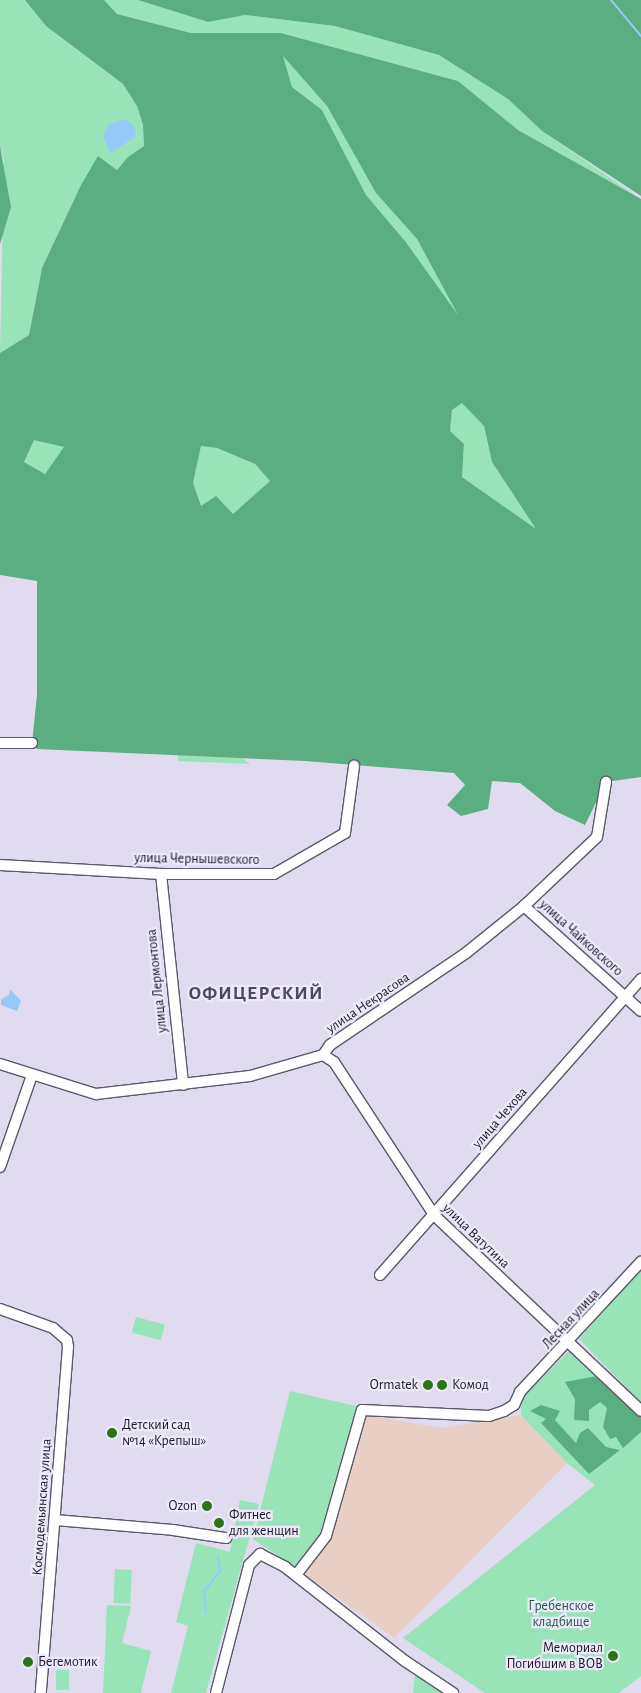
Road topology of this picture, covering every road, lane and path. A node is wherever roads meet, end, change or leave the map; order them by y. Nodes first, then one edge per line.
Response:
1 (0, 743) edge
2 (32, 743) dead end
3 (354, 766) dead end
4 (606, 782) dead end
5 (0, 865) edge
6 (161, 874) junction
7 (524, 906) junction
8 (641, 979) edge
9 (626, 997) junction
10 (641, 1011) edge
11 (323, 1056) junction
12 (0, 1064) edge
13 (32, 1075) junction
14 (183, 1085) junction
15 (0, 1167) edge
16 (434, 1215) junction
17 (641, 1262) edge
18 (380, 1275) dead end
19 (0, 1310) edge
20 (570, 1342) junction
21 (641, 1411) edge
22 (55, 1520) junction
23 (226, 1538) dead end
24 (296, 1575) junction
25 (40, 1693) edge
26 (216, 1693) edge
27 (453, 1693) edge

1 - 2 street
3 - 6 street, улица Чернышевского
4 - 7 street, улица Некрасова
5 - 6 street, улица Чернышевского
6 - 14 street, улица Лермонтова
7 - 9 street, улица Чайковского
7 - 11 street, улица Некрасова
8 - 9 street, улица Чехова
9 - 10 street, улица Чайковского
9 - 16 street, улица Чехова
11 - 14 street
11 - 16 street, улица Ватутина
12 - 13 street
13 - 14 street
13 - 15 street
16 - 18 street, улица Чехова
16 - 20 street, улица Ватутина
17 - 20 street, Лесная улица
19 - 22 street, Космодемьянская улица
20 - 21 street, улица Ватутина
20 - 24 street, Лесная улица
22 - 23 street
22 - 25 street, Космодемьянская улица
24 - 26 street
24 - 27 street

